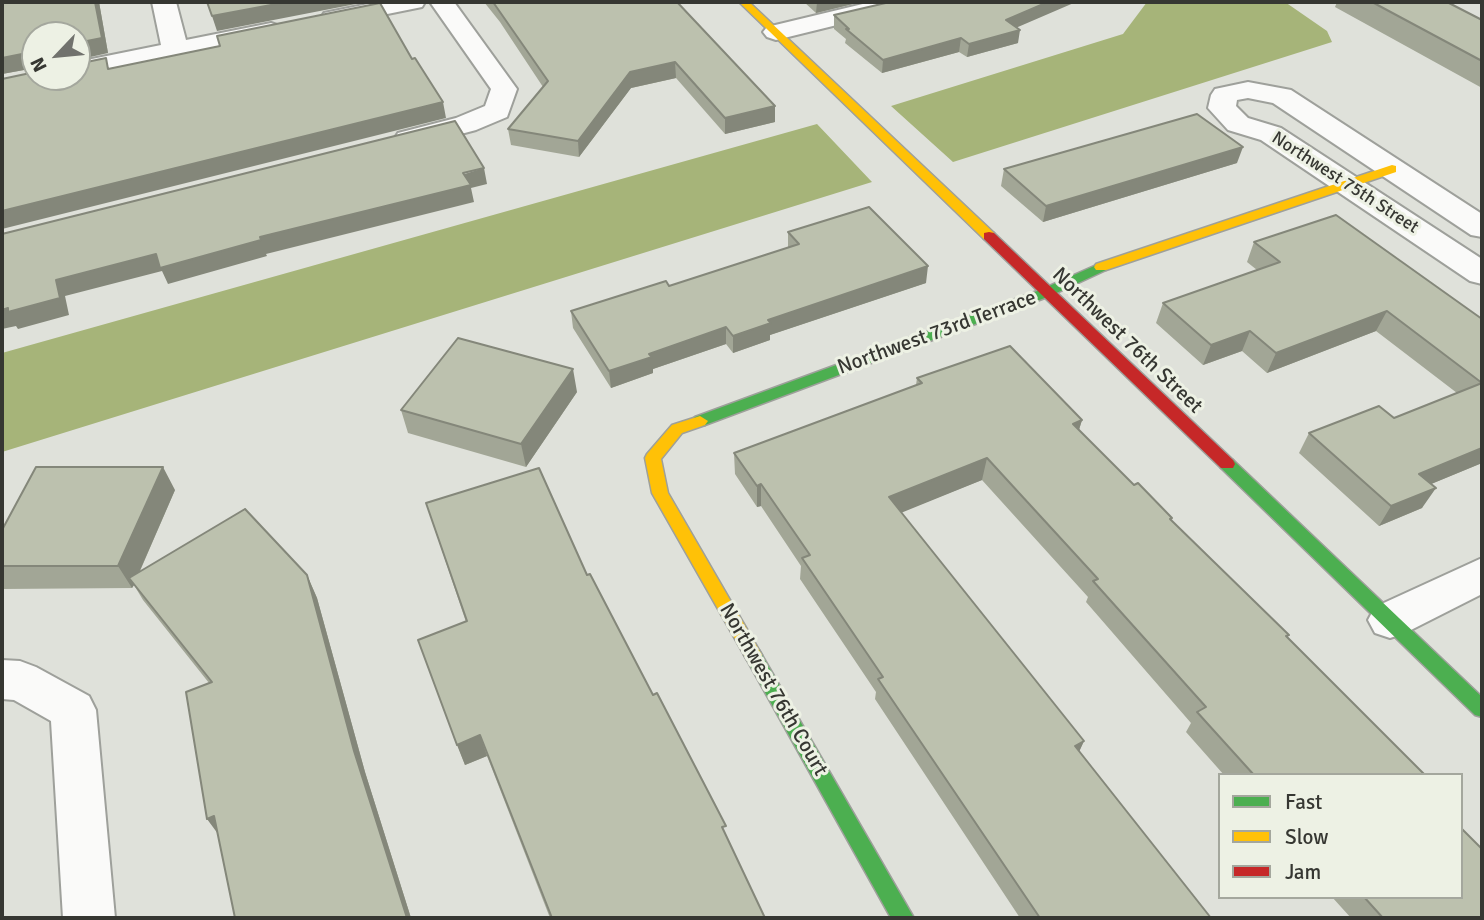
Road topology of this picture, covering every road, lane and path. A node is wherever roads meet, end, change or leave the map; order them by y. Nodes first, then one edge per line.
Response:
1 (164, 2) edge
2 (413, 2) edge
3 (442, 2) edge
4 (744, 2) edge
5 (901, 2) edge
6 (776, 32) junction
7 (175, 50) junction
8 (91, 67) edge
9 (387, 145) edge
10 (1392, 169) junction
11 (1349, 183) junction
12 (1482, 228) edge
13 (1482, 274) edge
14 (1045, 293) junction
15 (653, 458) joint
16 (1482, 575) edge
17 (1390, 620) junction
18 (11, 680) edge
19 (1482, 709) edge
20 (89, 918) edge
21 (903, 918) edge

1 - 7 street
2 - 7 street
3 - 9 street
4 - 6 street, Northwest 76th Street
5 - 6 street
6 - 14 street, Northwest 76th Street
7 - 8 street
10 - 11 street, Northwest 73rd Terrace
10 - 11 street, Northwest 75th Street
10 - 12 street, Northwest 75th Street
11 - 13 street, Northwest 75th Street
11 - 14 street, Northwest 73rd Terrace
14 - 15 street, Northwest 73rd Terrace
14 - 17 street, Northwest 76th Street
15 - 21 street, Northwest 76th Court
16 - 17 street
17 - 19 street, Northwest 76th Street
18 - 20 street

